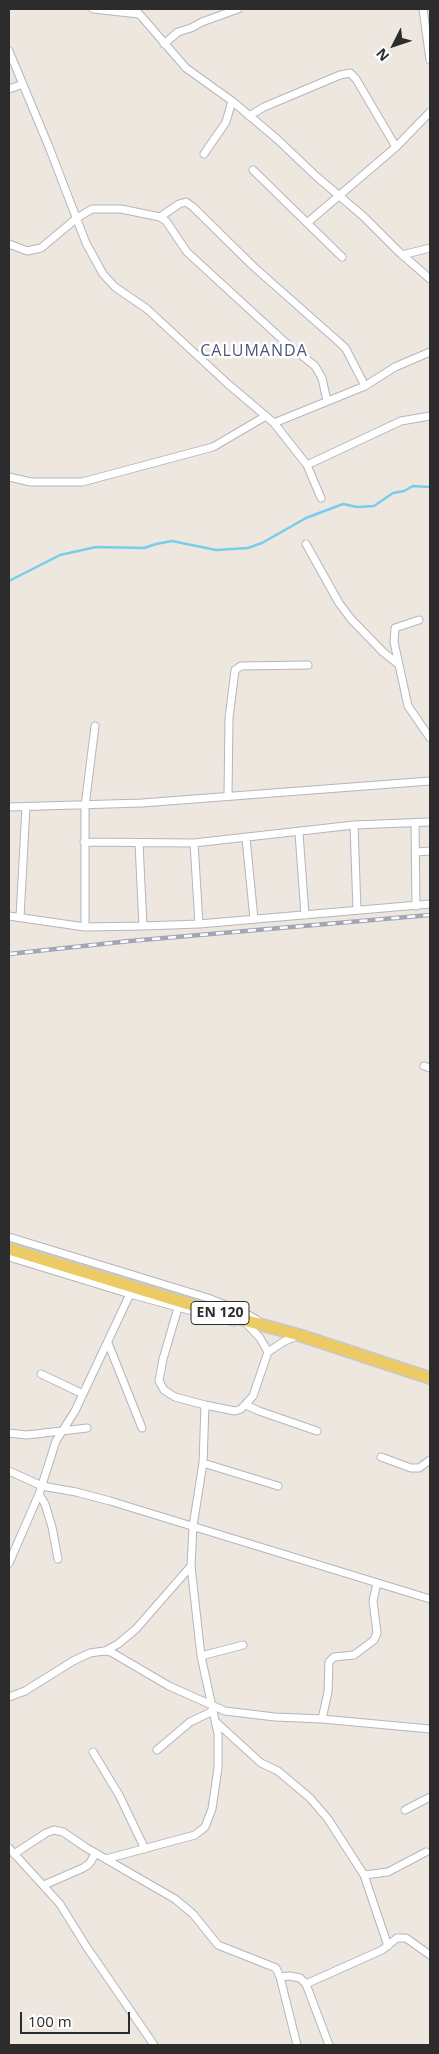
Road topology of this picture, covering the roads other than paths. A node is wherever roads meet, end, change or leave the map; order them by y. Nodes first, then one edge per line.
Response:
1 (93, 9) edge
2 (238, 9) edge
3 (423, 9) edge
4 (137, 11) edge
5 (164, 44) junction
6 (9, 51) edge
7 (430, 60) edge
8 (23, 84) junction
9 (9, 89) edge
10 (232, 101) junction
11 (430, 112) edge
12 (249, 116) junction
13 (396, 146) junction
14 (204, 154) dead end
15 (253, 170) dead end
16 (340, 195) junction
17 (160, 217) junction
18 (77, 218) junction
19 (307, 223) junction
20 (9, 244) edge
21 (430, 248) edge
22 (402, 255) junction
23 (342, 257) dead end
24 (430, 279) edge
25 (430, 352) edge
26 (364, 386) junction
27 (327, 401) junction
28 (266, 416) junction
29 (430, 416) edge
30 (274, 423) junction
31 (307, 465) junction
32 (9, 477) edge
33 (321, 498) dead end
34 (306, 544) dead end
35 (419, 620) dead end
36 (398, 664) junction
37 (308, 665) dead end
38 (95, 726) dead end
39 (430, 738) edge
40 (430, 781) edge
41 (228, 796) junction
42 (84, 806) junction
43 (9, 807) edge
44 (26, 808) junction
45 (430, 822) edge
46 (415, 824) junction
47 (354, 826) junction
48 (299, 833) junction
49 (246, 838) junction
50 (84, 842) junction
51 (138, 843) junction
52 (194, 843) junction
53 (430, 851) edge
54 (416, 852) junction
55 (430, 904) edge
56 (416, 906) junction
57 (358, 910) junction
58 (305, 915) junction
59 (9, 916) edge
60 (20, 917) junction
61 (254, 919) junction
62 (198, 924) junction
63 (143, 926) junction
64 (85, 927) junction
65 (9, 1238) edge
66 (9, 1249) edge
67 (9, 1257) edge
68 (130, 1294) junction
69 (178, 1308) junction
70 (247, 1324) junction
71 (261, 1324) junction
72 (299, 1335) junction
73 (108, 1343) junction
74 (268, 1352) junction
75 (41, 1374) dead end
76 (430, 1378) edge
77 (83, 1394) junction
78 (205, 1405) junction
79 (246, 1405) junction
80 (87, 1428) dead end
81 (142, 1428) dead end
82 (316, 1431) dead end
83 (62, 1432) junction
84 (9, 1433) edge
85 (381, 1457) dead end
86 (430, 1460) edge
87 (203, 1463) junction
88 (9, 1471) edge
89 (42, 1486) junction
90 (278, 1486) dead end
91 (39, 1494) junction
92 (193, 1526) junction
93 (58, 1559) dead end
94 (9, 1563) edge
95 (191, 1566) junction
96 (377, 1583) junction
97 (430, 1599) edge
98 (243, 1646) dead end
99 (104, 1651) junction
100 (201, 1656) junction
101 (9, 1697) edge
102 (212, 1708) junction
103 (322, 1719) junction
104 (216, 1722) junction
105 (430, 1729) edge
106 (157, 1750) dead end
107 (93, 1752) dead end
108 (430, 1797) edge
109 (405, 1810) dead end
110 (9, 1848) edge
111 (146, 1848) junction
112 (426, 1852) dead end
113 (96, 1853) junction
114 (14, 1854) junction
115 (106, 1859) junction
116 (364, 1875) junction
117 (44, 1885) junction
118 (388, 1946) junction
119 (430, 1955) edge
120 (280, 1978) junction
121 (306, 1984) junction
122 (154, 2045) edge
123 (298, 2045) edge
124 (329, 2045) edge

1 - 4 street
2 - 5 street
3 - 7 street
4 - 5 street
5 - 10 street
6 - 8 street
8 - 9 street
8 - 18 street
10 - 12 street
10 - 14 street
11 - 13 street
12 - 13 street
12 - 16 street
13 - 16 street
15 - 19 street
16 - 19 street
16 - 22 street
17 - 18 street
17 - 26 street
17 - 27 street
18 - 20 street
18 - 28 street
19 - 23 street
21 - 22 street
22 - 24 street
25 - 26 street
26 - 27 street
27 - 30 street
28 - 30 street
28 - 32 street
29 - 31 street
30 - 31 street
31 - 33 street
34 - 36 street
35 - 36 street
36 - 39 street
37 - 41 street
38 - 42 street
40 - 41 street
41 - 42 street
42 - 44 street
42 - 50 street
43 - 44 street
44 - 60 street
45 - 46 street
46 - 47 street
46 - 54 street
47 - 48 street
47 - 57 street
48 - 49 street
48 - 58 street
49 - 52 street
49 - 61 street
50 - 51 street
50 - 64 street
51 - 52 street
51 - 63 street
52 - 62 street
53 - 54 street
54 - 56 street
55 - 56 street
56 - 57 street
57 - 58 street
58 - 61 street
59 - 60 street
60 - 64 street
61 - 62 street
62 - 63 street
63 - 64 street
65 - 71 street
66 - 71 main road, EN 120
67 - 68 street
68 - 69 street
68 - 73 street
69 - 70 street
69 - 78 street
70 - 71 street
70 - 74 street
71 - 72 main road, EN 120
72 - 74 street
72 - 76 main road, EN 120
73 - 77 street
73 - 81 street
74 - 79 street
75 - 77 street
77 - 83 street
78 - 79 street
78 - 87 street
79 - 82 street
80 - 83 street
83 - 84 street
83 - 89 street
85 - 86 street
87 - 90 street
87 - 92 street
88 - 89 street
89 - 91 street
89 - 92 street
91 - 93 street
91 - 94 street
92 - 95 street
92 - 96 street
95 - 99 street
95 - 100 street
96 - 97 street
96 - 103 street
98 - 100 street
99 - 101 street
99 - 102 street
100 - 102 street
102 - 103 street
102 - 104 street
102 - 106 street
103 - 105 street
104 - 111 street
104 - 116 street
107 - 111 street
108 - 109 street
110 - 114 street
111 - 115 street
112 - 116 street
113 - 114 street
113 - 115 street
113 - 117 street
114 - 117 street
115 - 120 street
116 - 118 street
117 - 122 street
118 - 119 street
118 - 121 street
120 - 121 street
120 - 123 street
121 - 124 street

